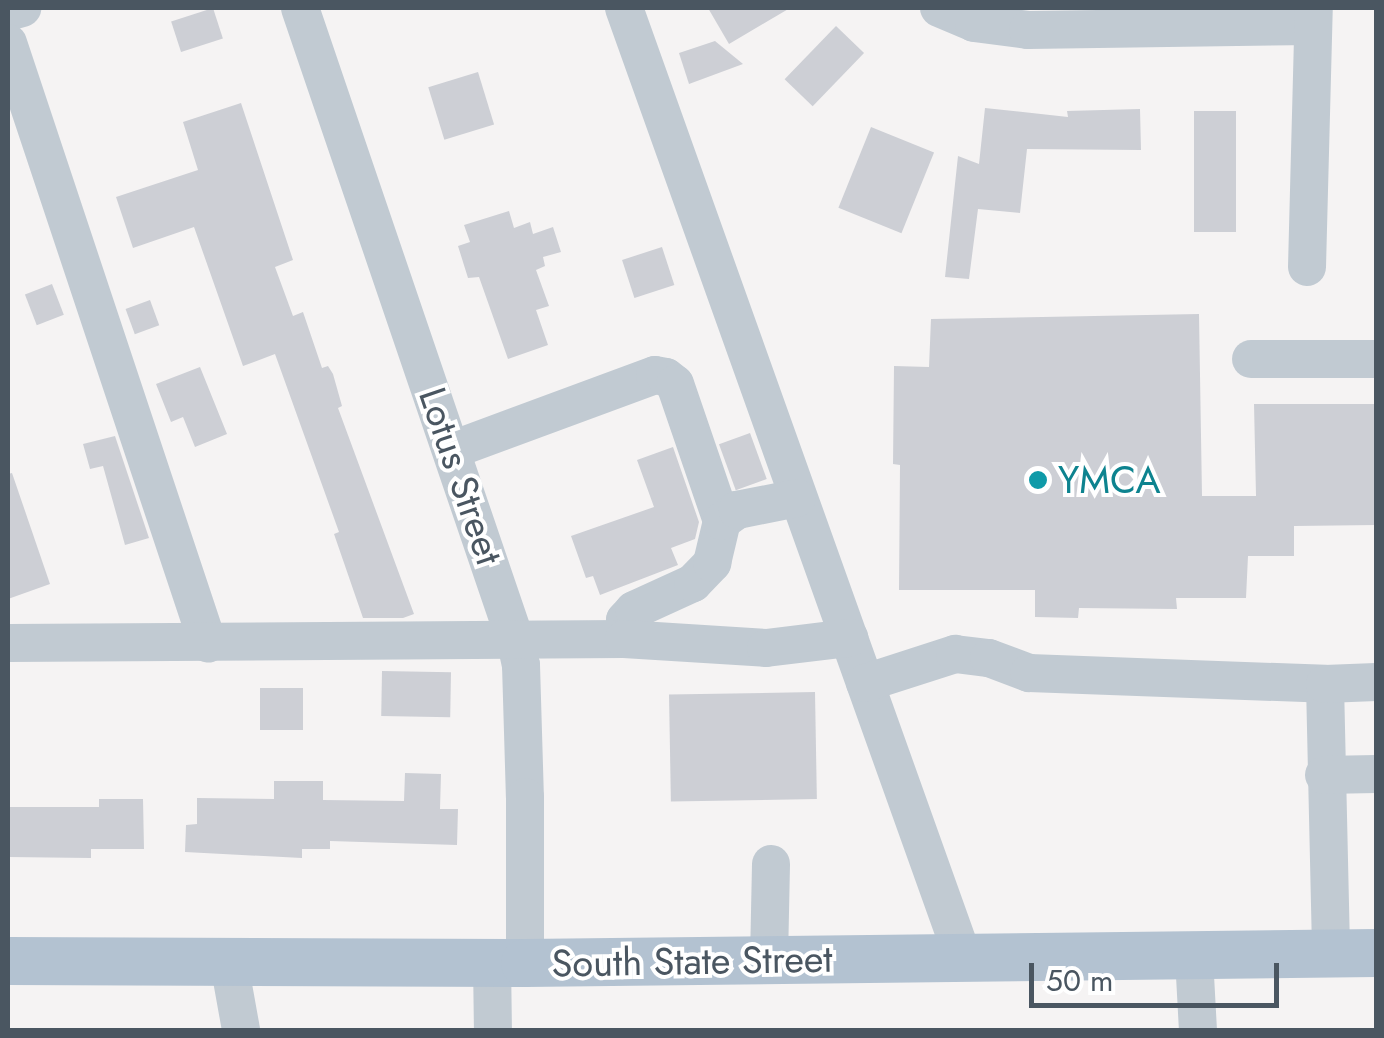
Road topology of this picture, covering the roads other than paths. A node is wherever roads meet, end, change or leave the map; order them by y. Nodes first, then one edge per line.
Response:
1 (22, 8) edge
2 (300, 8) edge
3 (624, 8) edge
4 (939, 8) edge
5 (8, 12) edge
6 (1314, 17) edge
7 (8, 43) edge
8 (1307, 266) dead end
9 (1251, 358) dead end
10 (1376, 359) edge
11 (452, 450) junction
12 (796, 498) junction
13 (722, 521) junction
14 (849, 638) junction
15 (624, 640) junction
16 (516, 642) junction
17 (8, 643) edge
18 (208, 644) junction
19 (1376, 682) edge
20 (865, 683) junction
21 (1325, 684) junction
22 (1376, 774) edge
23 (1324, 775) junction
24 (770, 864) dead end
25 (1354, 954) edge
26 (1194, 957) junction
27 (769, 960) junction
28 (964, 960) junction
29 (8, 962) edge
30 (508, 962) junction
31 (230, 963) junction
32 (241, 1030) edge
33 (492, 1030) edge
34 (1198, 1030) edge

1 - 5 street
2 - 11 street, Lotus Street
3 - 12 street
4 - 6 street
6 - 8 street
7 - 18 street
9 - 10 street
11 - 13 street
11 - 16 street, Lotus Street
12 - 13 street
12 - 14 street
13 - 15 street
14 - 15 street
14 - 20 street
15 - 16 street
16 - 18 street
16 - 30 street, Lotus Street
17 - 18 street
19 - 21 street
20 - 21 street
20 - 28 street
21 - 23 street
22 - 23 street
23 - 25 street
24 - 27 street
25 - 26 main road, South State Street
26 - 28 main road, South State Street
26 - 34 street
27 - 28 main road, South State Street
27 - 30 main road, South State Street
29 - 31 main road, South State Street
30 - 31 main road, South State Street
30 - 33 street, Lotus Street
31 - 32 street

